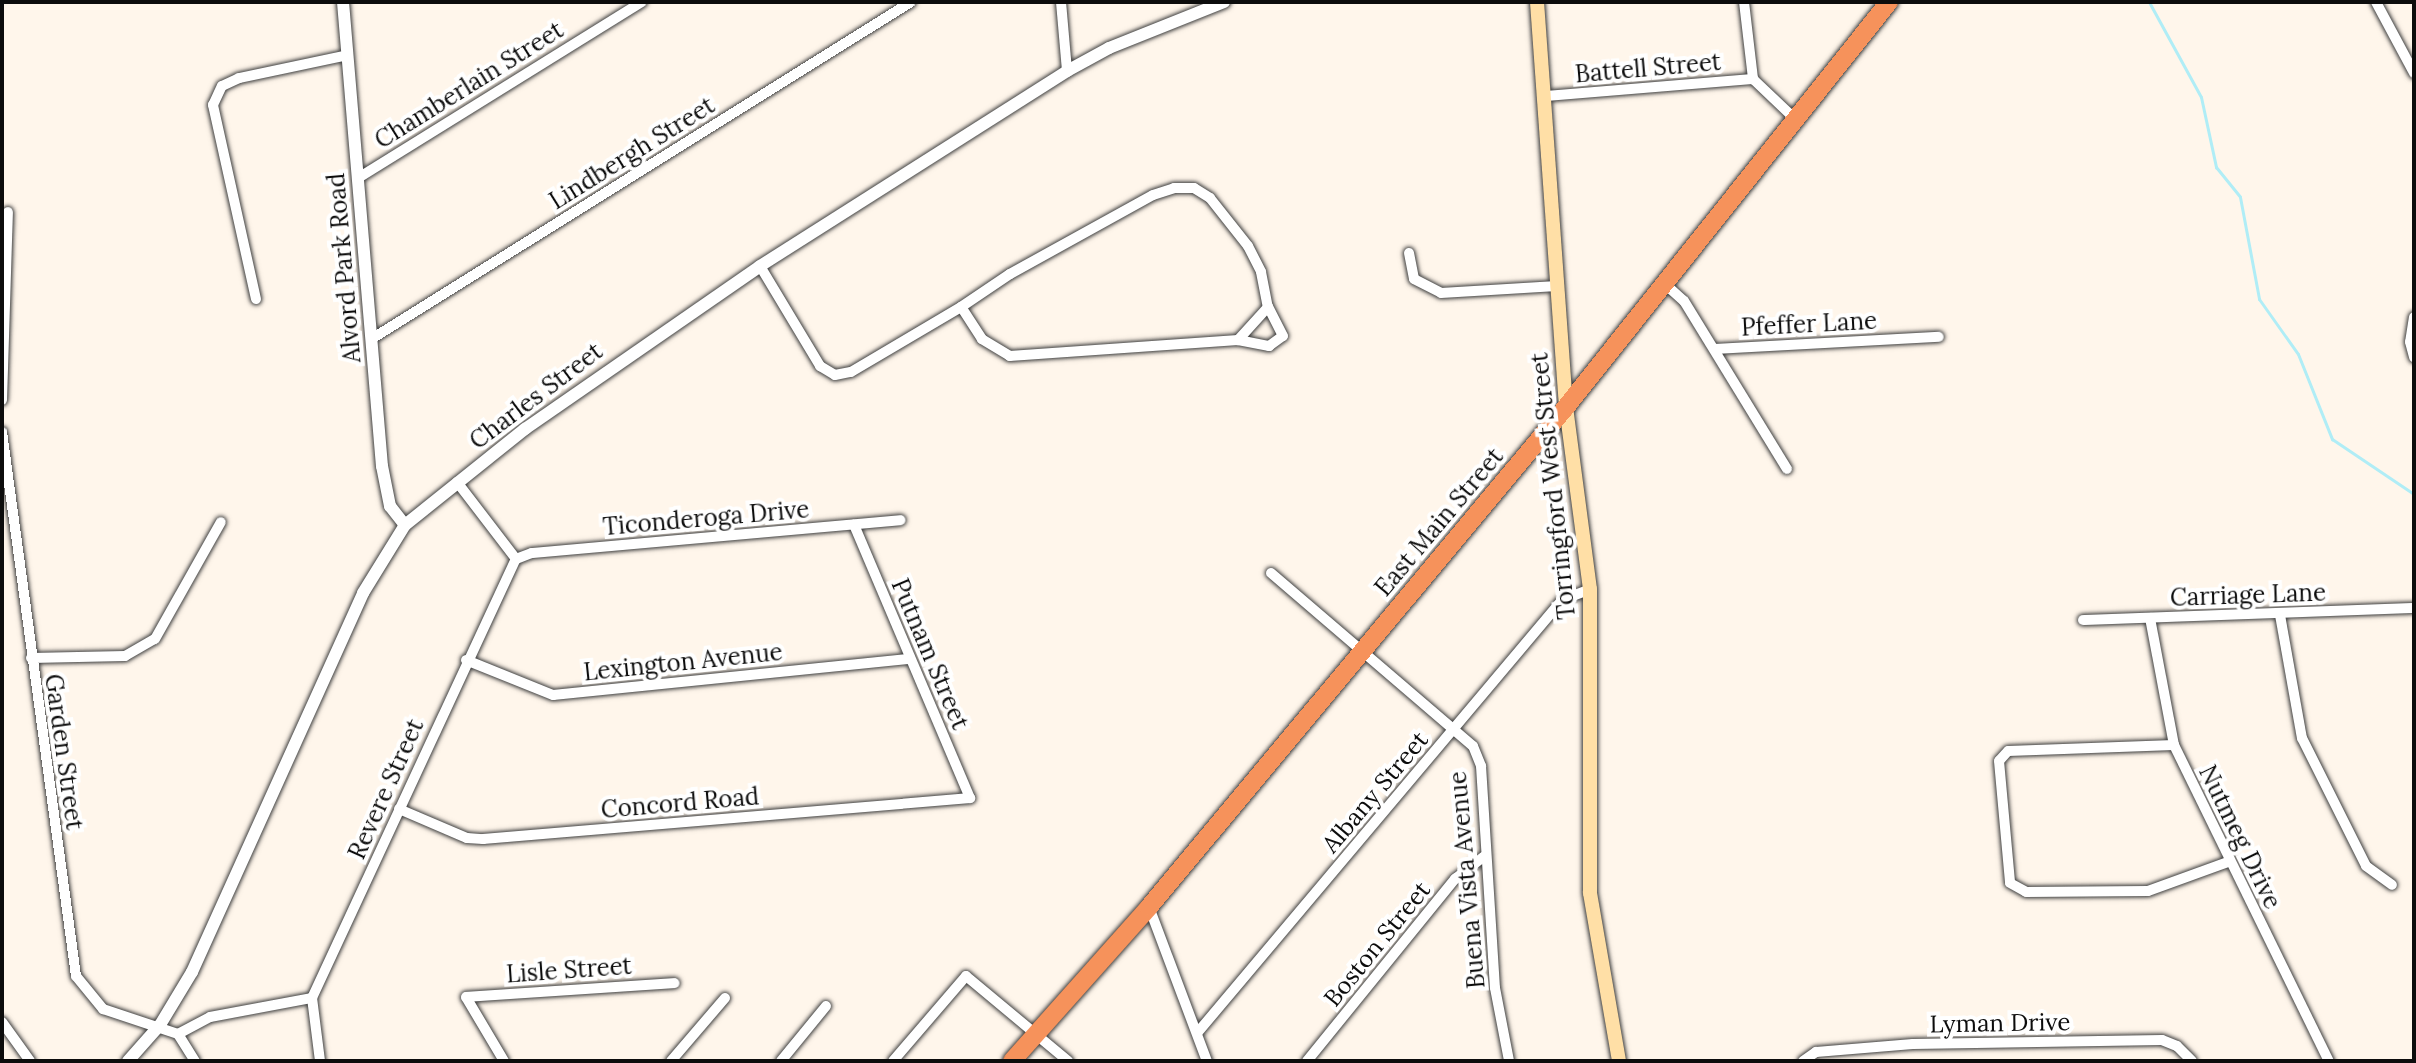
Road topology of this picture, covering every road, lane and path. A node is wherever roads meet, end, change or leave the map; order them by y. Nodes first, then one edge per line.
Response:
1 (343, 2) edge
2 (642, 2) edge
3 (911, 2) edge
4 (1061, 2) edge
5 (1224, 2) edge
6 (1537, 2) edge
7 (1744, 2) edge
8 (1889, 2) edge
9 (2376, 2) edge
10 (343, 56) junction
11 (1067, 71) junction
12 (2414, 73) edge
13 (1753, 79) junction
14 (1545, 96) junction
15 (1796, 120) junction
16 (358, 178) junction
17 (8, 212) dead end
18 (1409, 253) dead end
19 (760, 266) junction
20 (1665, 284) junction
21 (1557, 286) junction
22 (256, 299) dead end
23 (961, 307) junction
24 (1268, 307) junction
25 (2414, 317) edge
26 (1939, 337) dead end
27 (373, 338) junction
28 (1238, 340) junction
29 (1715, 349) junction
30 (2414, 357) edge
31 (2, 400) edge
32 (1566, 407) junction
33 (2, 432) edge
34 (1787, 469) dead end
35 (457, 482) junction
36 (901, 520) dead end
37 (221, 522) dead end
38 (405, 525) junction
39 (854, 525) junction
40 (516, 559) junction
41 (1271, 573) dead end
42 (1590, 589) junction
43 (2414, 608) edge
44 (2280, 615) junction
45 (2150, 618) junction
46 (2083, 620) dead end
47 (1363, 648) junction
48 (31, 658) junction
49 (910, 659) junction
50 (466, 660) junction
51 (1453, 730) junction
52 (2174, 745) junction
53 (970, 798) joint
54 (399, 809) junction
55 (1483, 857) junction
56 (2228, 862) junction
57 (2392, 885) dead end
58 (1149, 907) junction
59 (675, 983) dead end
60 (312, 998) junction
61 (725, 998) dead end
62 (826, 1006) dead end
63 (2, 1022) edge
64 (160, 1025) junction
65 (1036, 1032) junction
66 (1198, 1032) junction
67 (178, 1034) junction
68 (30, 1061) edge
69 (128, 1061) edge
70 (195, 1061) edge
71 (320, 1061) edge
72 (504, 1061) edge
73 (671, 1061) edge
74 (781, 1061) edge
75 (893, 1061) edge
76 (1012, 1061) edge
77 (1068, 1061) edge
78 (1207, 1061) edge
79 (1307, 1061) edge
80 (1509, 1061) edge
81 (1619, 1061) edge
82 (1803, 1061) edge
83 (2192, 1061) edge
84 (2329, 1061) edge

1 - 10 street, Alvord Park Road
2 - 16 street, Chamberlain Street
3 - 27 street, Lindbergh Street
4 - 11 street
5 - 11 street, Charles Street
6 - 14 main road, Torringford West Street
7 - 13 street
8 - 15 highway, East Main Street
9 - 12 street
10 - 16 street, Alvord Park Road
10 - 22 street
11 - 19 street, Charles Street
13 - 14 street, Battell Street
13 - 15 street
14 - 21 main road, Torringford West Street
15 - 20 highway, East Main Street
16 - 27 street, Alvord Park Road
17 - 31 street
18 - 21 street
19 - 23 street
19 - 35 street, Charles Street
20 - 29 street, Pfeffer Lane
20 - 32 highway, East Main Street
21 - 32 main road, Torringford West Street
23 - 24 street
23 - 28 street
24 - 28 street
24 - 28 street
25 - 30 street
26 - 29 street, Pfeffer Lane
27 - 38 street, Alvord Park Road
29 - 34 street
32 - 42 main road, Torringford West Street
32 - 47 highway, East Main Street
33 - 48 street, Garden Street
35 - 38 street, Charles Street
35 - 40 street
36 - 39 street, Ticonderoga Drive
37 - 48 street
38 - 64 street, Charles Street
39 - 40 street, Ticonderoga Drive
39 - 49 street, Putnam Street
40 - 50 street, Revere Street
41 - 47 street, Buena Vista Avenue
42 - 51 street, Albany Street
42 - 81 main road, Torringford West Street
43 - 44 street, Carriage Lane
44 - 45 street, Carriage Lane
44 - 57 street
45 - 46 street, Carriage Lane
45 - 52 street, Nutmeg Drive
47 - 51 street, Buena Vista Avenue
47 - 58 highway, East Main Street
48 - 64 street, Garden Street
49 - 50 street, Lexington Avenue
49 - 53 street, Putnam Street
50 - 54 street, Revere Street
51 - 55 street, Buena Vista Avenue
51 - 66 street, Albany Street
52 - 56 street, Nutmeg Drive
52 - 56 street
53 - 54 street, Concord Road
54 - 60 street, Revere Street
55 - 79 street, Boston Street
55 - 80 street, Buena Vista Avenue
56 - 84 street, Nutmeg Drive
58 - 65 highway, East Main Street
58 - 66 street
59 - 72 street, Lisle Street
60 - 67 street
60 - 71 street
61 - 73 street
62 - 74 street
63 - 68 street
64 - 67 street
64 - 69 street, Charles Street
65 - 75 street
65 - 76 highway, East Main Street
65 - 77 street
66 - 78 street
67 - 70 street
82 - 83 street, Lyman Drive

